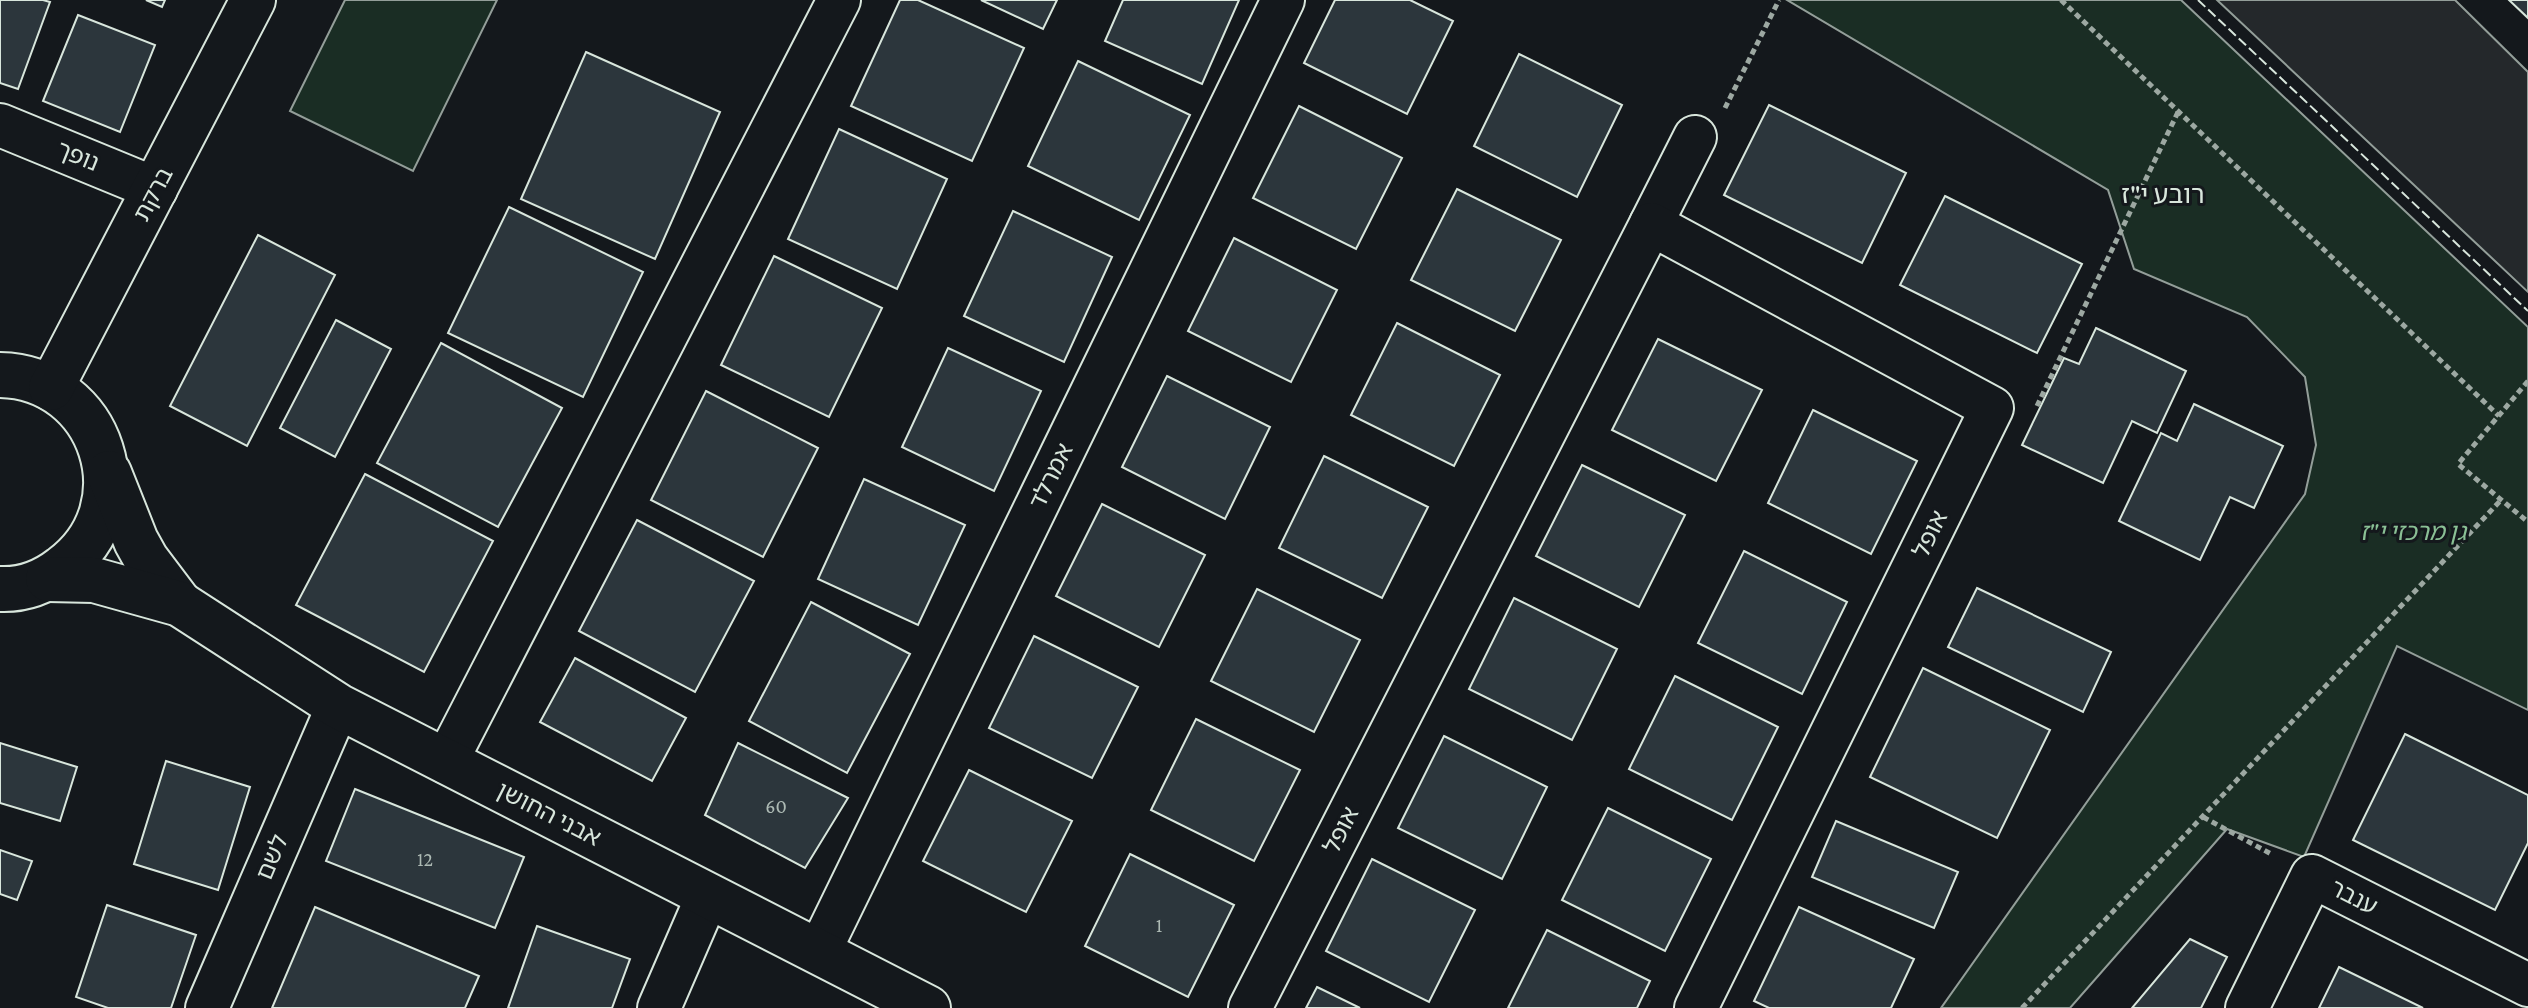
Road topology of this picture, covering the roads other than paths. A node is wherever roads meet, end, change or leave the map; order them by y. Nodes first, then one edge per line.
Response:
1 (253, 0) edge
2 (839, 0) edge
3 (1283, 0) edge
4 (0, 125) edge
5 (1695, 137) road end
6 (156, 189) junction
7 (1651, 224) junction
8 (0, 375) edge
9 (51, 388) junction
10 (106, 464) junction
11 (48, 579) junction
12 (0, 589) edge
13 (180, 604) junction
14 (338, 706) junction
15 (446, 762) junction
16 (708, 895) junction
17 (819, 952) junction
18 (2528, 985) edge
19 (207, 1008) edge
20 (659, 1008) edge
21 (928, 1008) edge
22 (1250, 1008) edge
23 (1696, 1008) edge
24 (2247, 1008) edge

1 - 6 street, ברקת
2 - 15 street
3 - 17 street, אמרלד
4 - 6 street, נופך
5 - 7 street, אופל
6 - 9 street, ברקת
7 - 22 street, אופל
7 - 23 street, אופל
8 - 9 street
9 - 10 street, אבני החושן
10 - 11 street
10 - 13 street, אבני החושן
11 - 12 street
11 - 13 street, אבני החושן
13 - 14 street, אבני החושן
14 - 15 street, אבני החושן
14 - 19 street, לשם
15 - 16 street, אבני החושן
16 - 17 street, אבני החושן
16 - 20 street
17 - 21 street, אבני החושן
18 - 24 street, ענבר

